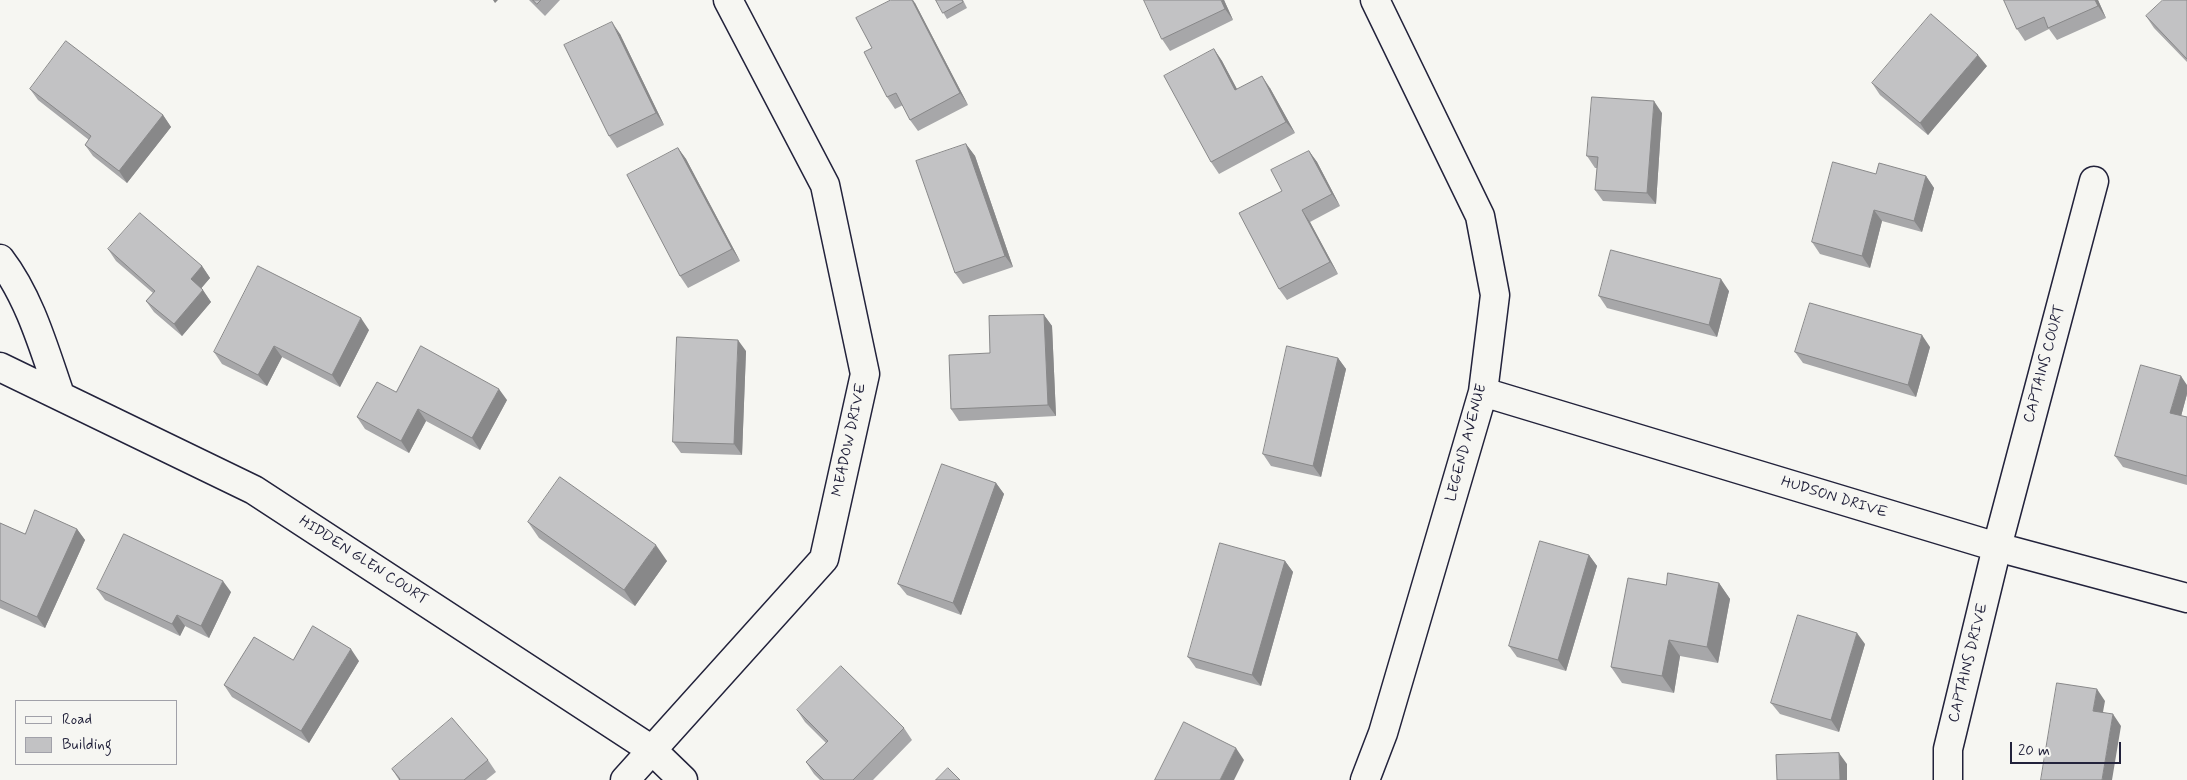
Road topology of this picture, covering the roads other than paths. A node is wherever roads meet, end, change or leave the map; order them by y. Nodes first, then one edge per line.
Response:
1 (728, 0) edge
2 (1375, 0) edge
3 (2094, 181) dead end
4 (0, 259) edge
5 (0, 367) edge
6 (1483, 392) junction
7 (60, 395) junction
8 (1997, 547) junction
9 (2187, 598) edge
10 (652, 750) junction
11 (624, 780) edge
12 (683, 780) edge
13 (1365, 780) edge
14 (1948, 780) edge

1 - 10 street, MEADOW DRIVE
2 - 6 street, LEGEND AVENUE
3 - 8 street, CAPTAINS COURT
4 - 7 street
5 - 7 street, HIDDEN GLEN COURT
6 - 8 street, HUDSON DRIVE
6 - 13 street, LEGEND AVENUE
7 - 10 street, HIDDEN GLEN COURT
8 - 9 street, HUDSON DRIVE
8 - 14 street, CAPTAINS DRIVE
10 - 11 street, MEADOW DRIVE
10 - 12 street, HIDDEN GLEN COURT

